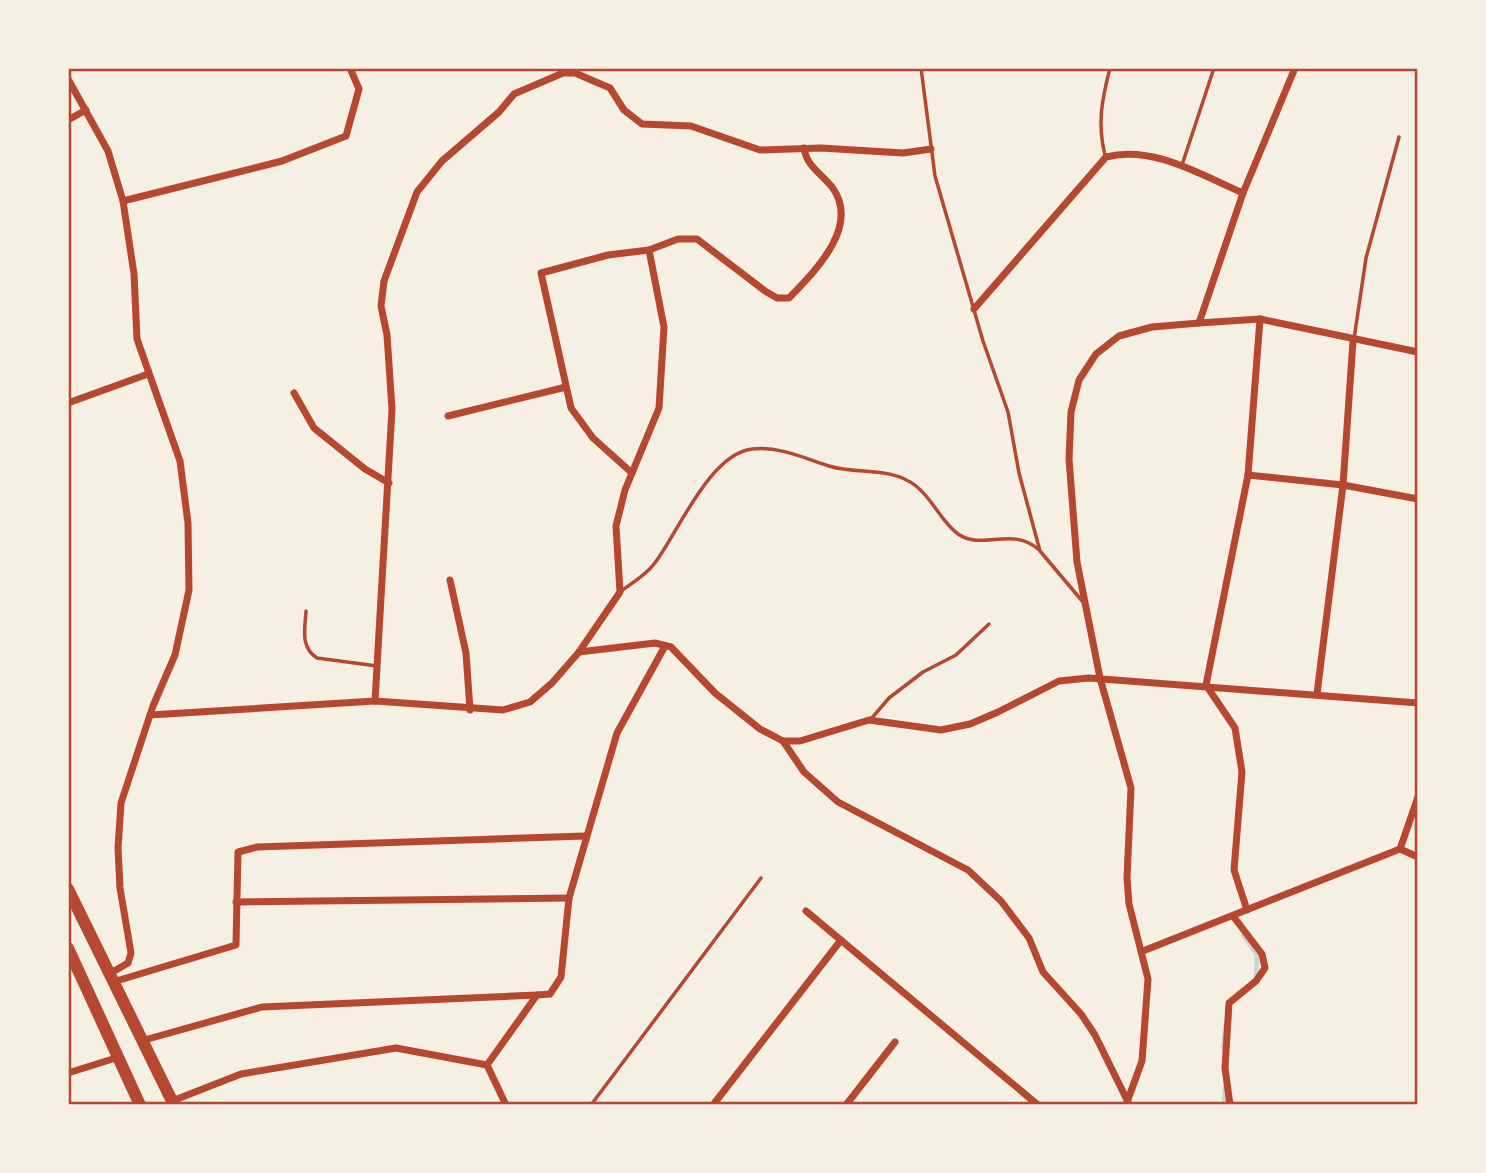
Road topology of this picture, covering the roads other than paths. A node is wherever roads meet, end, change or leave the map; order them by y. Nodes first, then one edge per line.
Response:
1 (350, 68) edge
2 (921, 68) edge
3 (1110, 68) edge
4 (1214, 68) edge
5 (1296, 68) edge
6 (68, 79) edge
7 (86, 110) junction
8 (68, 120) edge
9 (1399, 138) dead end
10 (804, 148) junction
11 (931, 149) junction
12 (1106, 157) junction
13 (1181, 167) junction
14 (1242, 193) junction
15 (123, 201) junction
16 (649, 250) junction
17 (974, 309) junction
18 (1260, 319) junction
19 (1199, 323) junction
20 (1353, 341) junction
21 (1418, 352) edge
22 (148, 374) junction
23 (566, 387) junction
24 (294, 393) dead end
25 (68, 403) edge
26 (449, 416) dead end
27 (632, 473) junction
28 (1248, 475) junction
29 (389, 483) junction
30 (1343, 485) junction
31 (1418, 499) edge
32 (1040, 551) junction
33 (450, 580) dead end
34 (620, 592) junction
35 (1083, 601) junction
36 (306, 611) dead end
37 (989, 624) dead end
38 (665, 646) junction
39 (579, 652) junction
40 (377, 666) junction
41 (1100, 678) junction
42 (1206, 685) junction
43 (1317, 694) junction
44 (375, 701) junction
45 (1418, 703) edge
46 (470, 710) junction
47 (150, 715) junction
48 (869, 720) junction
49 (783, 741) junction
50 (1418, 797) edge
51 (585, 836) junction
52 (1400, 849) junction
53 (1418, 856) edge
54 (761, 878) dead end
55 (68, 890) edge
56 (569, 898) junction
57 (236, 902) junction
58 (1247, 910) junction
59 (806, 911) dead end
60 (1233, 916) junction
61 (841, 940) junction
62 (68, 948) edge
63 (1143, 951) junction
64 (111, 978) junction
65 (537, 995) junction
66 (141, 1041) junction
67 (895, 1042) dead end
68 (119, 1057) junction
69 (487, 1065) junction
70 (68, 1073) edge
71 (173, 1103) edge
72 (1127, 1103) edge
73 (140, 1105) edge
74 (506, 1105) edge
75 (591, 1105) edge
76 (713, 1105) edge
77 (846, 1105) edge
78 (1038, 1105) edge
79 (1230, 1105) edge

1 - 15 street
2 - 11 lane
3 - 12 lane
4 - 13 lane
5 - 14 street
6 - 7 street
7 - 8 street
7 - 15 street
9 - 20 lane
10 - 11 street
10 - 16 street
10 - 29 street
11 - 17 lane
12 - 13 street
12 - 17 street
13 - 14 street
14 - 19 street
15 - 22 street
16 - 23 street
16 - 27 street
17 - 32 lane
18 - 19 street
18 - 20 street
18 - 28 street
19 - 35 street
20 - 21 street
20 - 30 street
22 - 25 street
22 - 47 street
23 - 26 street
23 - 27 street
24 - 29 street
27 - 34 street
28 - 30 street
28 - 42 street
29 - 40 street
30 - 31 street
30 - 43 street
32 - 34 lane
32 - 35 lane
33 - 46 street
34 - 39 street
35 - 41 street
36 - 40 lane
37 - 48 lane
38 - 39 street
38 - 49 street
38 - 51 street
39 - 46 street
40 - 44 street
41 - 42 street
41 - 48 street
41 - 63 street
42 - 43 street
42 - 58 street
43 - 45 street
44 - 46 street
44 - 47 street
47 - 64 street
48 - 49 street
49 - 72 street
50 - 52 street
51 - 56 street
51 - 57 street
52 - 53 street
52 - 58 street
54 - 75 lane
55 - 64 main road
56 - 57 street
56 - 65 street
57 - 64 street
58 - 60 street
59 - 61 street
60 - 63 street
60 - 79 street
61 - 76 street
61 - 78 street
62 - 68 main road
63 - 72 street
64 - 66 main road
65 - 66 street
65 - 69 street
66 - 71 main road
67 - 77 street
68 - 70 street
68 - 73 main road
69 - 71 street
69 - 74 street

